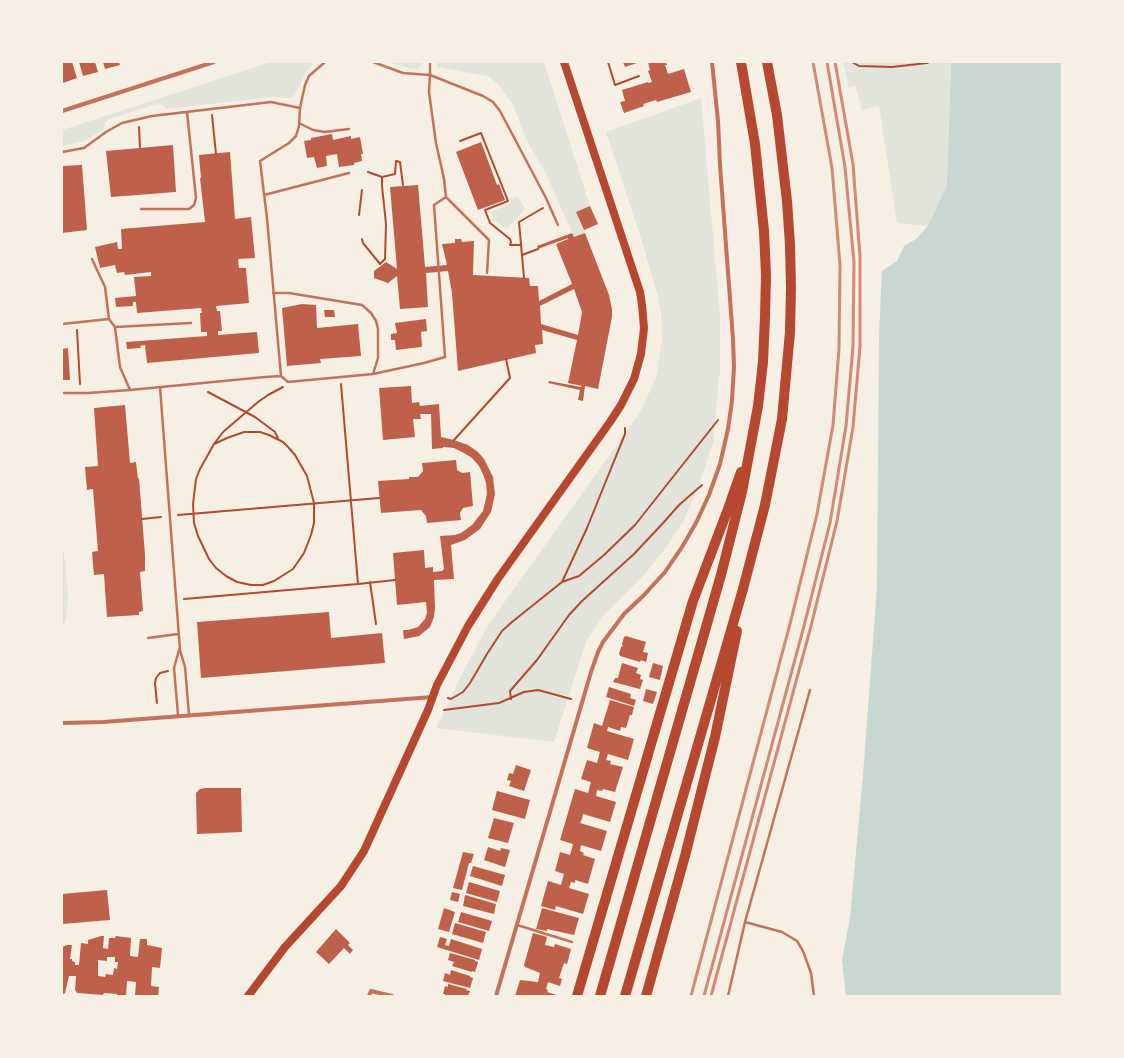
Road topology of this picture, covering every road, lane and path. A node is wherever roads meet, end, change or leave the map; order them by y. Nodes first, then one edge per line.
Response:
1 (193, 62) edge
2 (214, 62) edge
3 (325, 62) edge
4 (373, 62) edge
5 (430, 62) edge
6 (564, 62) edge
7 (608, 62) edge
8 (712, 62) edge
9 (741, 62) edge
10 (767, 62) edge
11 (852, 62) edge
12 (929, 62) edge
13 (195, 68) junction
14 (430, 75) junction
15 (639, 76) dead end
16 (300, 108) junction
17 (211, 110) junction
18 (62, 111) edge
19 (187, 112) junction
20 (138, 119) junction
21 (299, 123) junction
22 (349, 129) dead end
23 (460, 141) dead end
24 (140, 147) dead end
25 (62, 152) edge
26 (216, 154) dead end
27 (368, 172) dead end
28 (349, 173) dead end
29 (382, 177) junction
30 (404, 185) dead end
31 (362, 190) dead end
32 (264, 195) junction
33 (446, 197) junction
34 (549, 205) junction
35 (141, 209) dead end
36 (359, 215) dead end
37 (558, 225) dead end
38 (362, 239) dead end
39 (521, 245) junction
40 (538, 249) dead end
41 (522, 255) junction
42 (92, 259) dead end
43 (487, 273) dead end
44 (524, 278) dead end
45 (273, 293) junction
46 (109, 319) junction
47 (191, 323) dead end
48 (62, 324) edge
49 (115, 327) junction
50 (77, 328) dead end
51 (506, 359) dead end
52 (373, 374) junction
53 (281, 376) junction
54 (340, 382) dead end
55 (80, 384) dead end
56 (160, 387) junction
57 (284, 387) dead end
58 (130, 390) junction
59 (208, 392) dead end
60 (62, 393) edge
61 (758, 406) junction
62 (245, 412) junction
63 (718, 420) dead end
64 (625, 428) dead end
65 (279, 439) junction
66 (454, 440) dead end
67 (214, 444) junction
68 (702, 485) dead end
69 (379, 498) dead end
70 (350, 500) junction
71 (314, 503) junction
72 (193, 514) junction
73 (178, 515) dead end
74 (162, 517) dead end
75 (142, 520) dead end
76 (755, 547) junction
77 (395, 580) dead end
78 (370, 582) junction
79 (562, 582) junction
80 (358, 584) junction
81 (260, 585) junction
82 (260, 592) junction
83 (184, 599) dead end
84 (376, 624) dead end
85 (178, 634) junction
86 (148, 638) dead end
87 (180, 650) junction
88 (169, 671) dead end
89 (810, 690) dead end
90 (433, 697) junction
91 (448, 698) dead end
92 (511, 699) junction
93 (571, 699) dead end
94 (157, 703) dead end
95 (444, 710) dead end
96 (178, 715) junction
97 (189, 715) junction
98 (62, 723) edge
99 (745, 922) junction
100 (517, 925) junction
101 (572, 942) dead end
102 (248, 996) edge
103 (370, 996) edge
104 (392, 996) edge
105 (496, 996) edge
106 (578, 996) edge
107 (600, 996) edge
108 (625, 996) edge
109 (646, 996) edge
110 (728, 996) edge
111 (814, 996) edge

1 - 13 street
2 - 13 street
3 - 16 lane
4 - 14 lane
5 - 14 lane
6 - 90 main road
7 - 15 path
8 - 100 street
9 - 61 highway
10 - 76 highway
11 - 12 path
13 - 18 street
14 - 33 lane
14 - 34 lane
16 - 17 lane
16 - 21 lane
17 - 19 lane
17 - 26 path
19 - 20 lane
19 - 35 lane
20 - 24 path
20 - 25 lane
21 - 22 lane
21 - 32 lane
23 - 39 path
27 - 29 path
28 - 32 lane
29 - 30 path
29 - 38 path
31 - 36 path
32 - 45 lane
33 - 43 lane
33 - 52 lane
34 - 37 lane
34 - 39 path
39 - 41 path
40 - 41 path
41 - 44 path
42 - 46 lane
45 - 52 lane
45 - 53 lane
46 - 48 lane
46 - 49 lane
47 - 49 lane
49 - 58 lane
50 - 55 path
51 - 66 path
52 - 53 lane
53 - 56 lane
54 - 70 path
56 - 58 lane
56 - 85 lane
57 - 62 path
58 - 60 lane
59 - 62 path
61 - 106 highway
61 - 107 highway
62 - 65 path
62 - 67 path
63 - 79 path
64 - 79 path
65 - 67 path
65 - 71 path
67 - 72 path
68 - 92 path
69 - 70 path
70 - 71 path
70 - 80 path
71 - 72 path
71 - 81 path
72 - 73 path
72 - 81 path
74 - 75 path
76 - 108 highway
76 - 109 highway
77 - 78 path
78 - 80 path
78 - 84 path
79 - 91 path
80 - 82 path
81 - 82 path
82 - 83 path
85 - 86 lane
85 - 87 lane
87 - 96 lane
87 - 97 lane
88 - 94 path
89 - 99 lane
90 - 97 street
90 - 102 main road
92 - 93 path
92 - 95 path
96 - 97 street
96 - 98 street
99 - 110 lane
99 - 111 lane
100 - 101 lane
100 - 105 street
103 - 104 street

